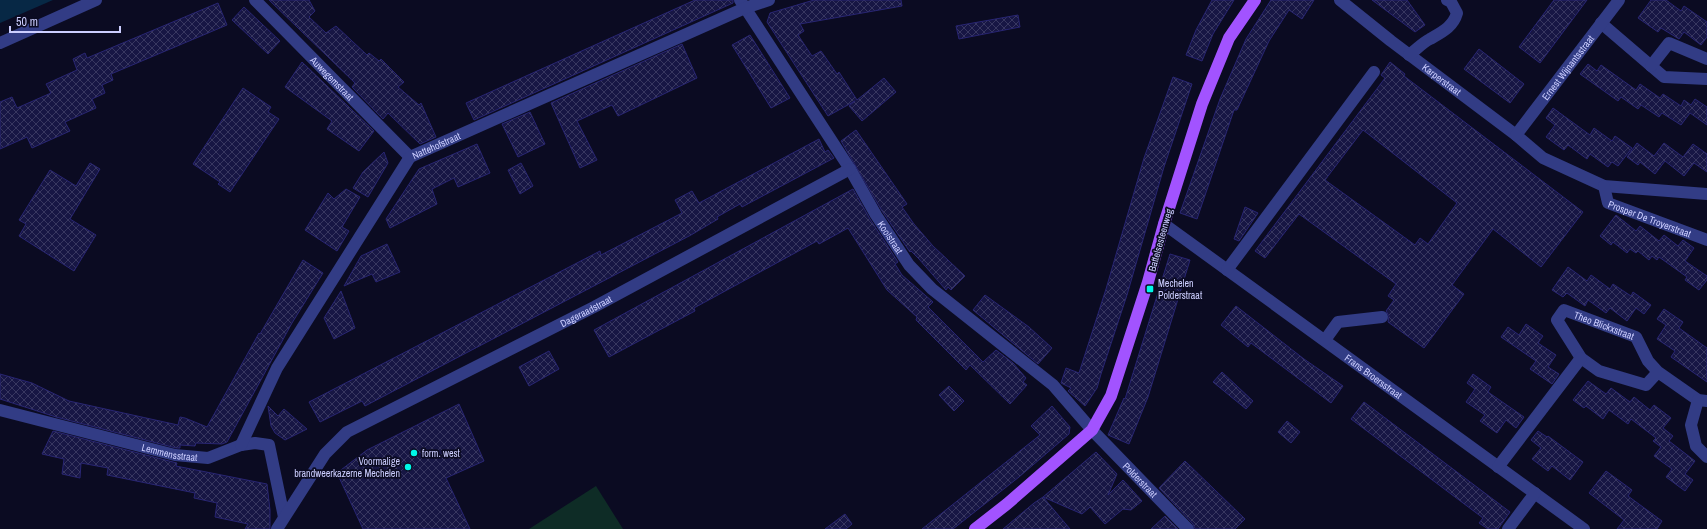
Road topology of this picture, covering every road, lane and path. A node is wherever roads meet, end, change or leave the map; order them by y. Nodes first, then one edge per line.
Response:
1 (96, 0) edge
2 (255, 0) edge
3 (769, 0) edge
4 (1255, 0) edge
5 (1340, 0) edge
6 (1447, 0) edge
7 (1619, 0) edge
8 (742, 4) edge
9 (1601, 23) junction
10 (0, 43) edge
11 (1409, 55) junction
12 (1707, 59) edge
13 (1651, 66) junction
14 (1374, 72) dead end
15 (1707, 79) edge
16 (1516, 136) junction
17 (410, 157) junction
18 (1544, 158) joint
19 (850, 169) junction
20 (1604, 186) junction
21 (1707, 194) edge
22 (1164, 224) junction
23 (1707, 240) edge
24 (1227, 270) junction
25 (1382, 317) dead end
26 (1324, 340) junction
27 (1581, 358) junction
28 (1658, 372) junction
29 (1703, 400) edge
30 (0, 410) edge
31 (1092, 430) junction
32 (241, 445) junction
33 (1707, 457) edge
34 (1498, 467) junction
35 (1535, 493) junction
36 (284, 517) junction
37 (277, 529) edge
38 (975, 529) edge
39 (1188, 529) edge
40 (1508, 529) edge
41 (1584, 529) edge

1 - 10 street
2 - 17 street, Auwegemstraat
3 - 8 street, Nattehofstraat
4 - 22 main road, Battelsesteenweg
5 - 11 street, Karperstraat
6 - 11 street
7 - 9 street, Ernest Wijnantsstraat
8 - 17 street, Nattehofstraat
8 - 19 street, Koolstraat
9 - 13 street
9 - 16 street, Ernest Wijnantsstraat
11 - 16 street, Karperstraat
12 - 13 street
13 - 15 street
14 - 24 street
16 - 18 street, Karperstraat
17 - 32 street, Nattehofstraat
18 - 20 street, Prosper De Troyerstraat
19 - 31 street, Koolstraat
19 - 36 street, Dageraadstraat
20 - 21 street, Prosper De Troyerstraat
20 - 23 street, Prosper De Troyerstraat
22 - 24 street, Frans Broersstraat
22 - 31 main road, Battelsesteenweg
24 - 26 street, Frans Broersstraat
25 - 26 street
26 - 34 street, Frans Broersstraat
27 - 28 street, Theo Blickxstraat
27 - 28 street, Theo Blickxstraat
27 - 34 street
28 - 29 street, Theo Blickxstraat
29 - 33 street, Theo Blickxstraat
30 - 32 street, Lemmensstraat
31 - 38 main road, Battelsesteenweg
31 - 39 street, Polderstraat
32 - 36 street, Lemmensstraat
34 - 35 street, Frans Broersstraat
35 - 40 street
35 - 41 street, Frans Broersstraat
36 - 37 street, Dageraadstraat

